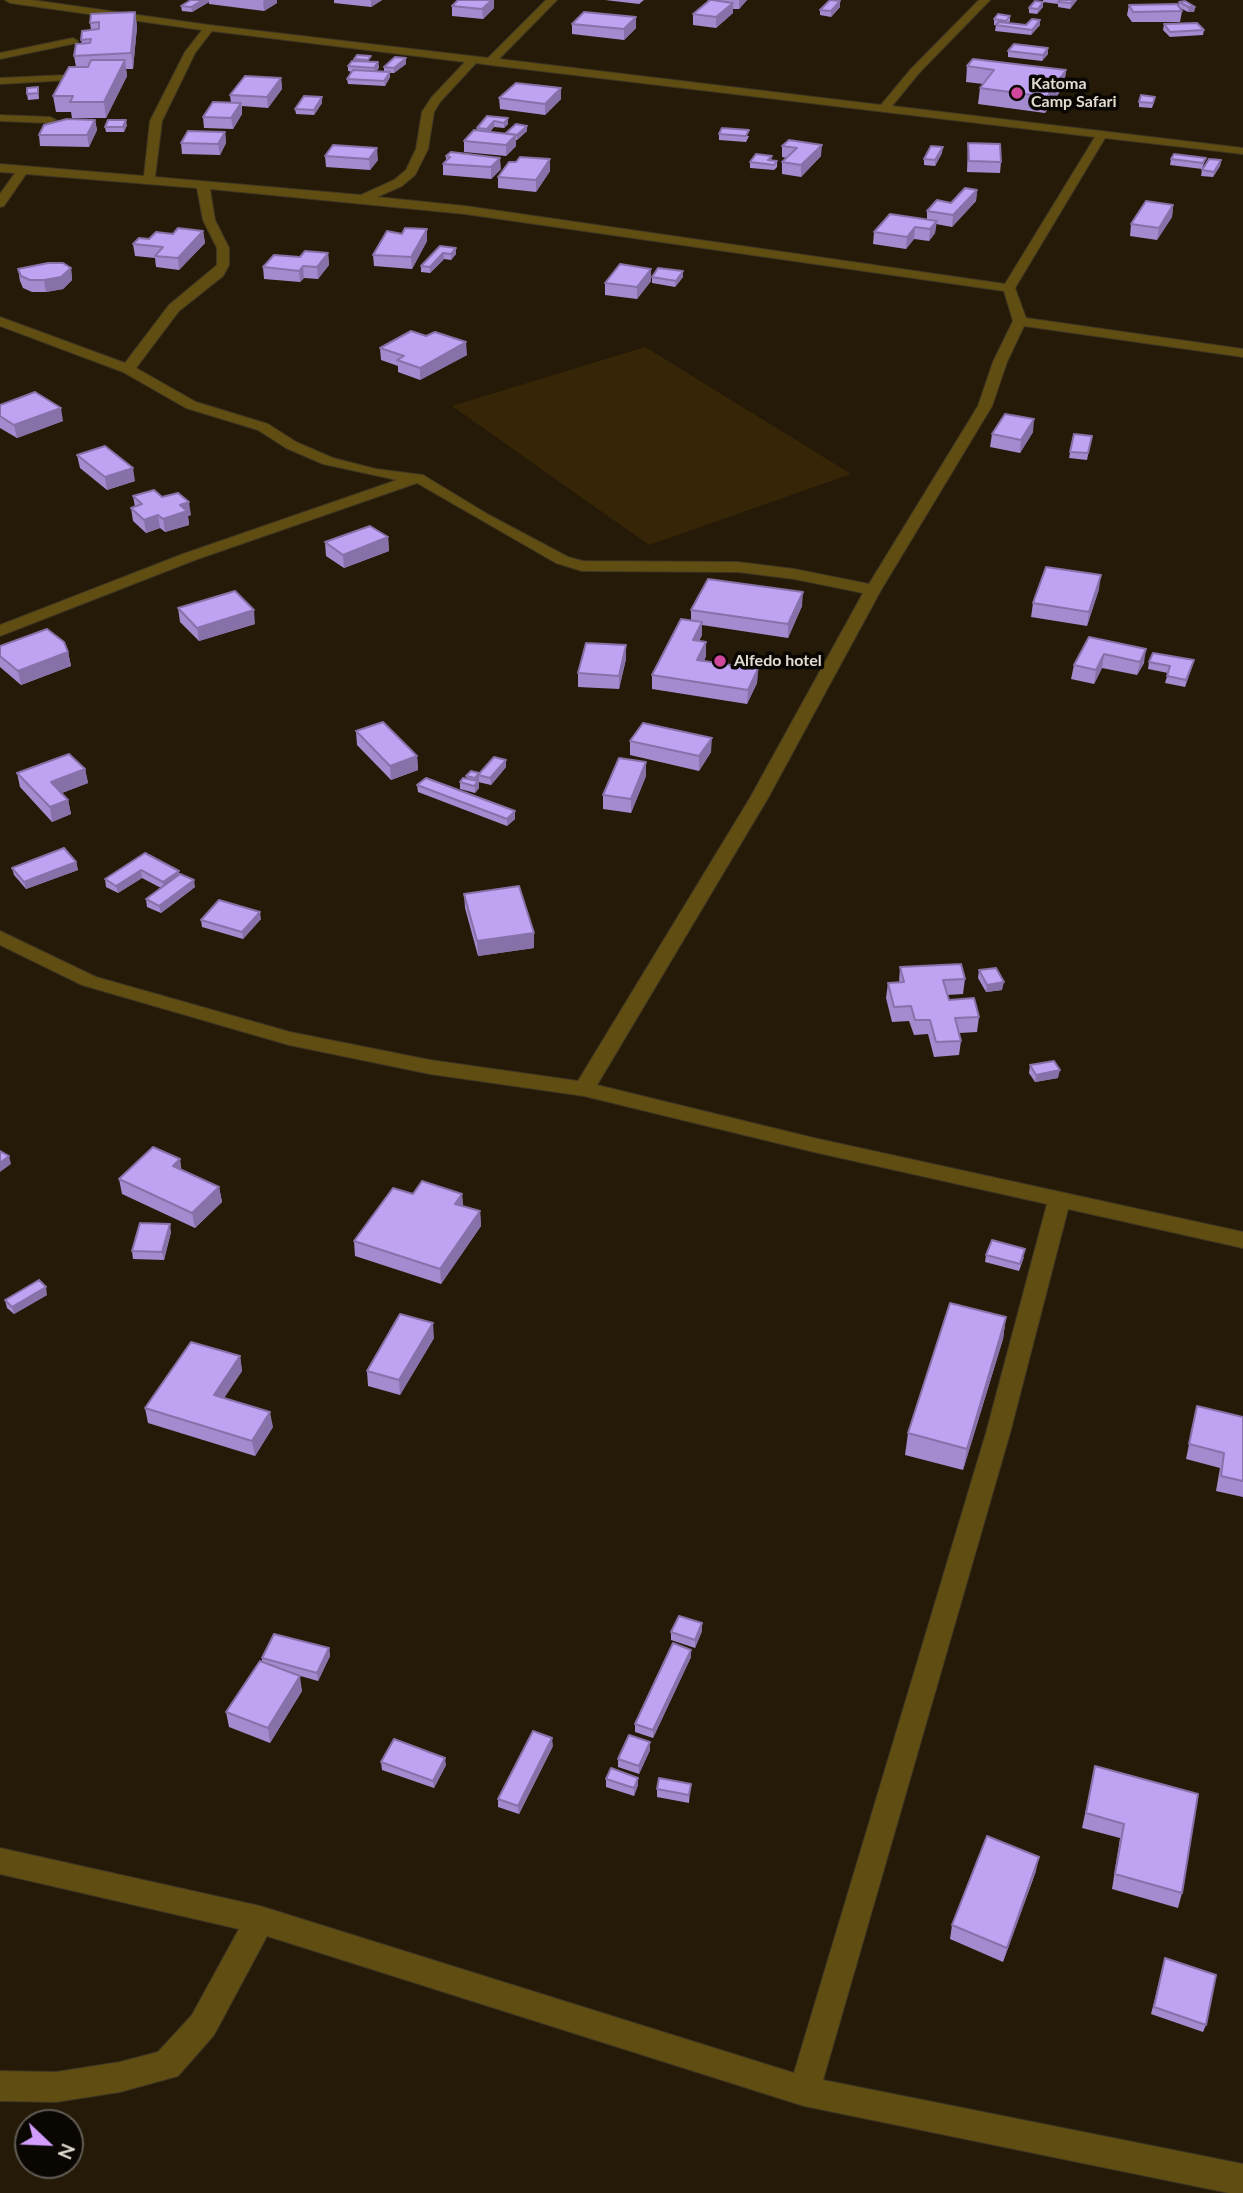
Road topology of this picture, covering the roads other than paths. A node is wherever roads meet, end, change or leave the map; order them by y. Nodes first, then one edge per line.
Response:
1 (10, 0) edge
2 (552, 0) edge
3 (985, 0) edge
4 (209, 28) junction
5 (73, 41) dead end
6 (0, 57) edge
7 (473, 60) junction
8 (490, 62) junction
9 (66, 78) edge
10 (0, 81) edge
11 (885, 107) junction
12 (0, 118) edge
13 (50, 120) edge
14 (1102, 134) junction
15 (1243, 151) edge
16 (0, 168) edge
17 (23, 170) junction
18 (149, 180) junction
19 (203, 185) junction
20 (360, 200) junction
21 (0, 203) edge
22 (1009, 288) junction
23 (0, 321) edge
24 (1020, 321) junction
25 (1243, 354) edge
26 (128, 369) junction
27 (418, 478) junction
28 (873, 590) junction
29 (0, 631) edge
30 (0, 937) edge
31 (584, 1089) junction
32 (1059, 1201) junction
33 (1243, 1240) edge
34 (0, 1861) edge
35 (260, 1920) junction
36 (0, 2086) edge
37 (804, 2091) junction
38 (1243, 2180) edge

1 - 4 street
2 - 8 street
3 - 11 street
4 - 7 street
4 - 18 street
5 - 6 street
7 - 8 street
7 - 20 street
8 - 11 street
9 - 10 street
11 - 14 street
12 - 13 street
14 - 15 street
14 - 22 street
16 - 17 street
17 - 18 street
17 - 21 street
18 - 19 street
19 - 20 street
19 - 26 street
20 - 22 street
22 - 24 street
23 - 26 street
24 - 25 street
24 - 28 street
26 - 27 street
27 - 28 street
27 - 29 street
28 - 31 street
30 - 31 street
31 - 32 street
32 - 33 street
32 - 37 street
34 - 35 street
35 - 36 street
35 - 37 street
37 - 38 street

